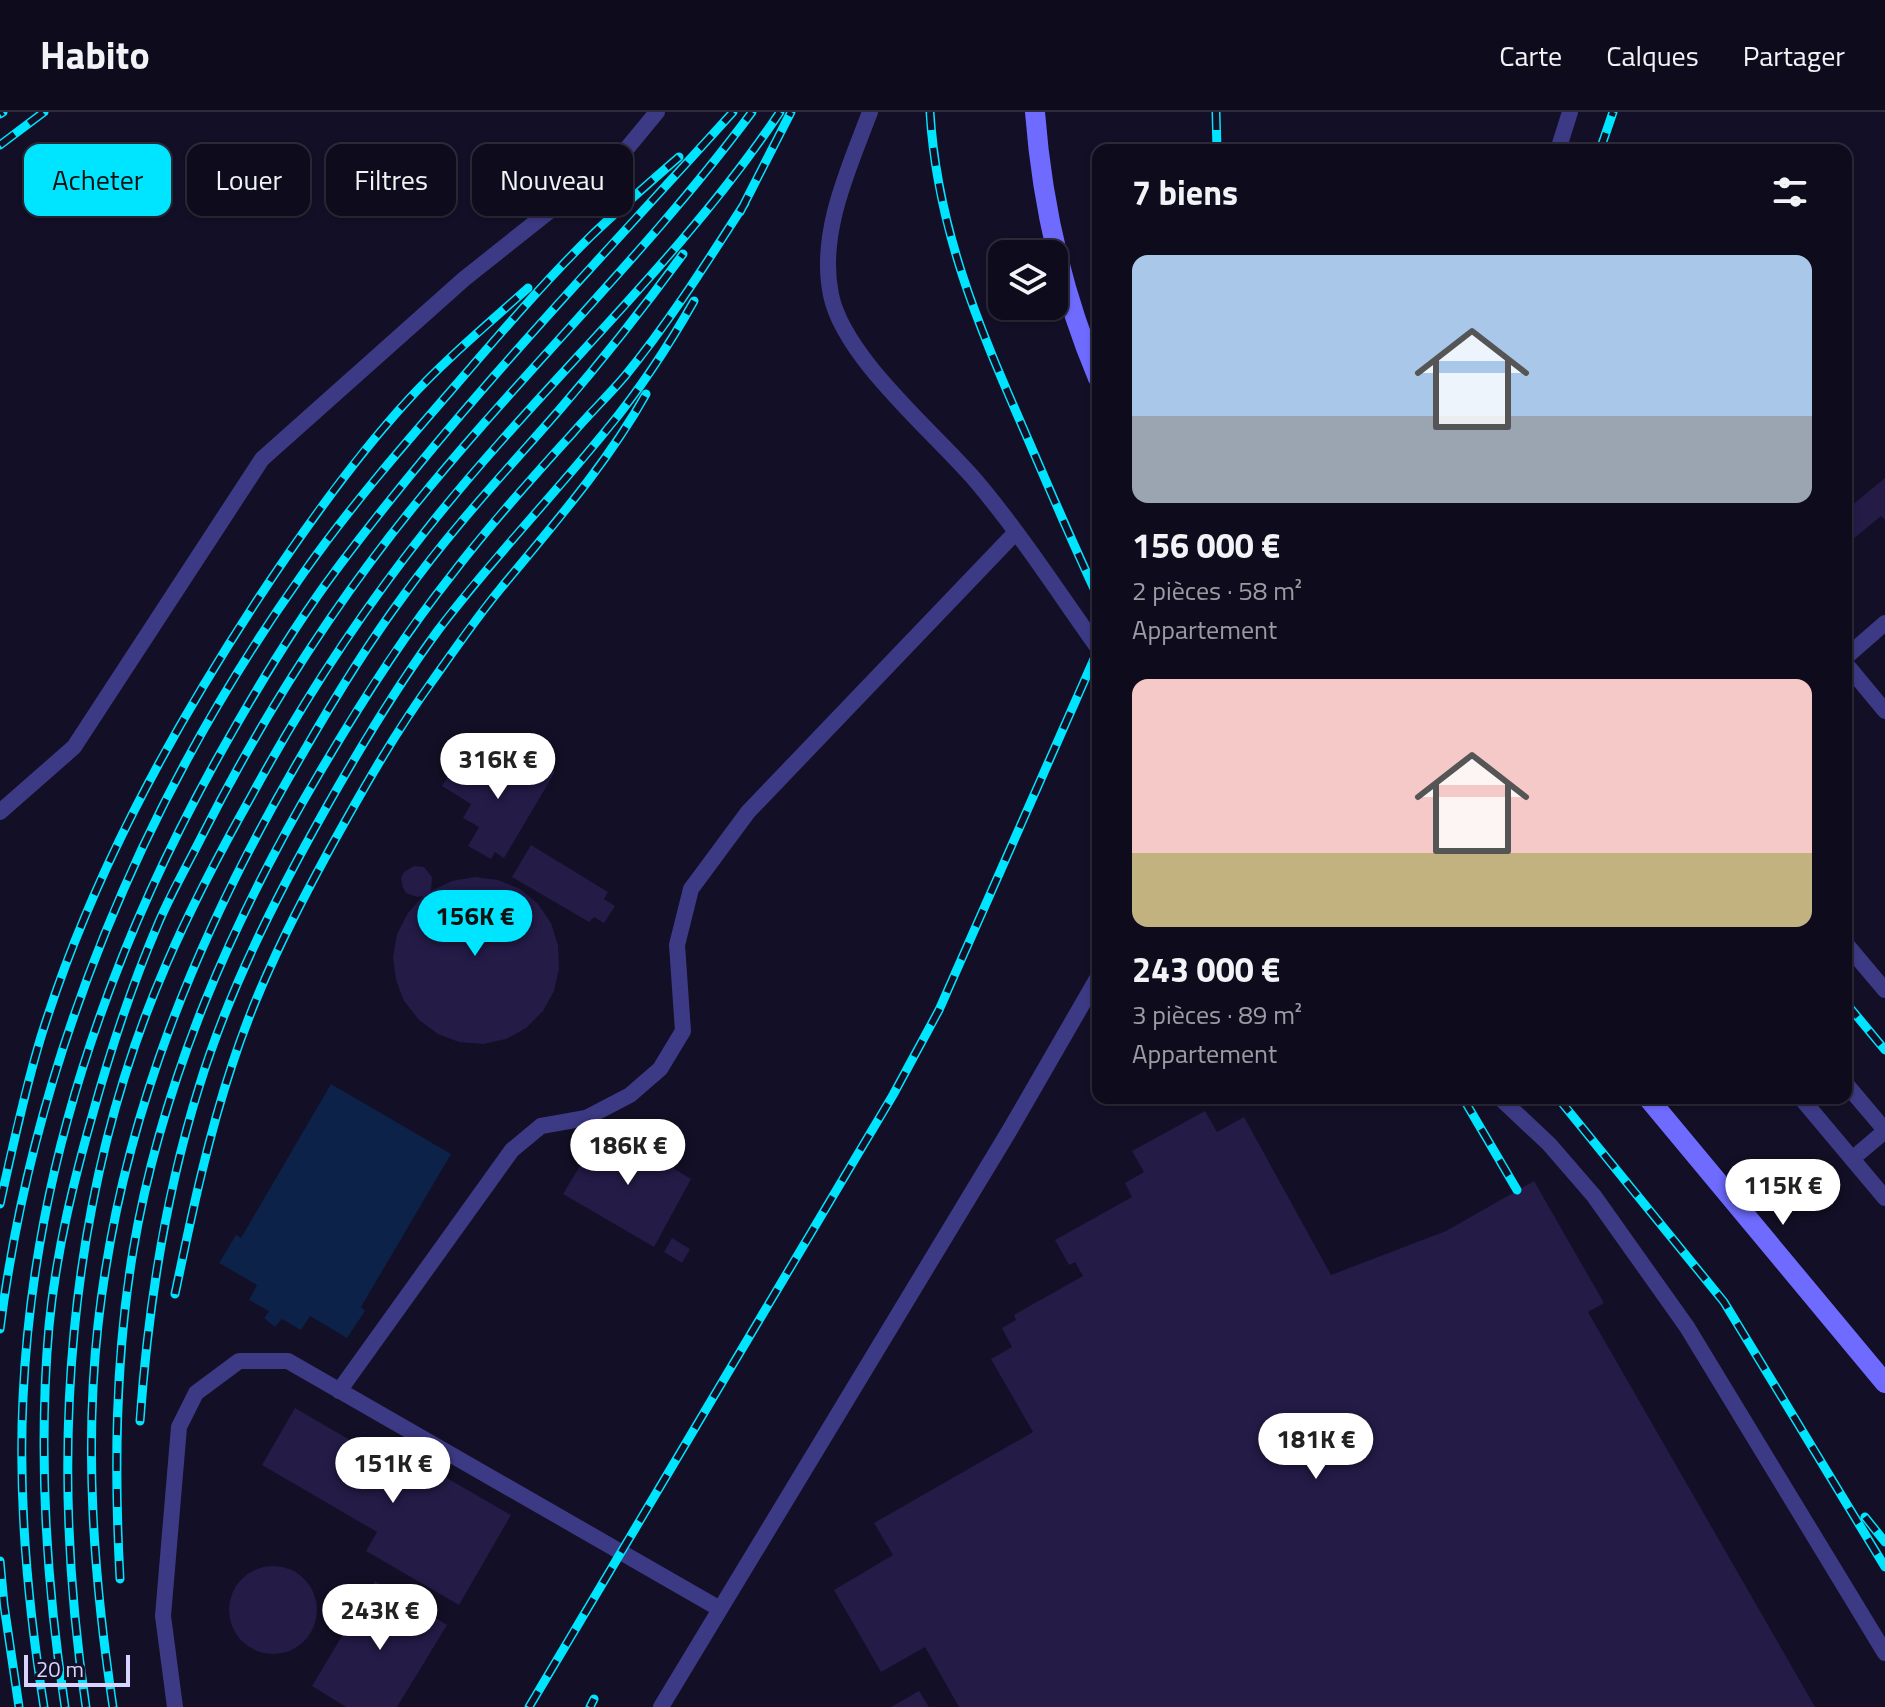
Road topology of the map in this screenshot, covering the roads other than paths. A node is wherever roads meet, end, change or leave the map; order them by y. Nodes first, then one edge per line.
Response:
1 (657, 112) edge
2 (870, 112) edge
3 (1035, 112) edge
4 (1570, 112) edge
5 (1560, 144) edge
6 (1092, 361) edge
7 (1016, 532) junction
8 (1885, 623) edge
9 (1092, 640) edge
10 (1852, 652) edge
11 (1852, 671) edge
12 (1885, 711) edge
13 (0, 812) edge
14 (1852, 951) edge
15 (1092, 987) edge
16 (1885, 990) edge
17 (1852, 1091) edge
18 (1506, 1104) edge
19 (1653, 1104) edge
20 (1806, 1104) edge
21 (1885, 1130) edge
22 (1852, 1159) junction
23 (1885, 1198) edge
24 (1885, 1383) edge
25 (339, 1391) junction
26 (720, 1609) junction
27 (1885, 1653) edge
28 (175, 1707) edge
29 (661, 1707) edge

1 - 13 lane
2 - 7 lane
3 - 6 main road
4 - 5 lane
7 - 9 lane
7 - 25 lane
8 - 10 lane
11 - 12 lane
14 - 16 lane
15 - 26 lane
17 - 21 lane
18 - 27 lane
19 - 24 main road
20 - 22 lane
21 - 22 lane
22 - 23 lane
25 - 26 lane
25 - 28 lane
26 - 29 lane

